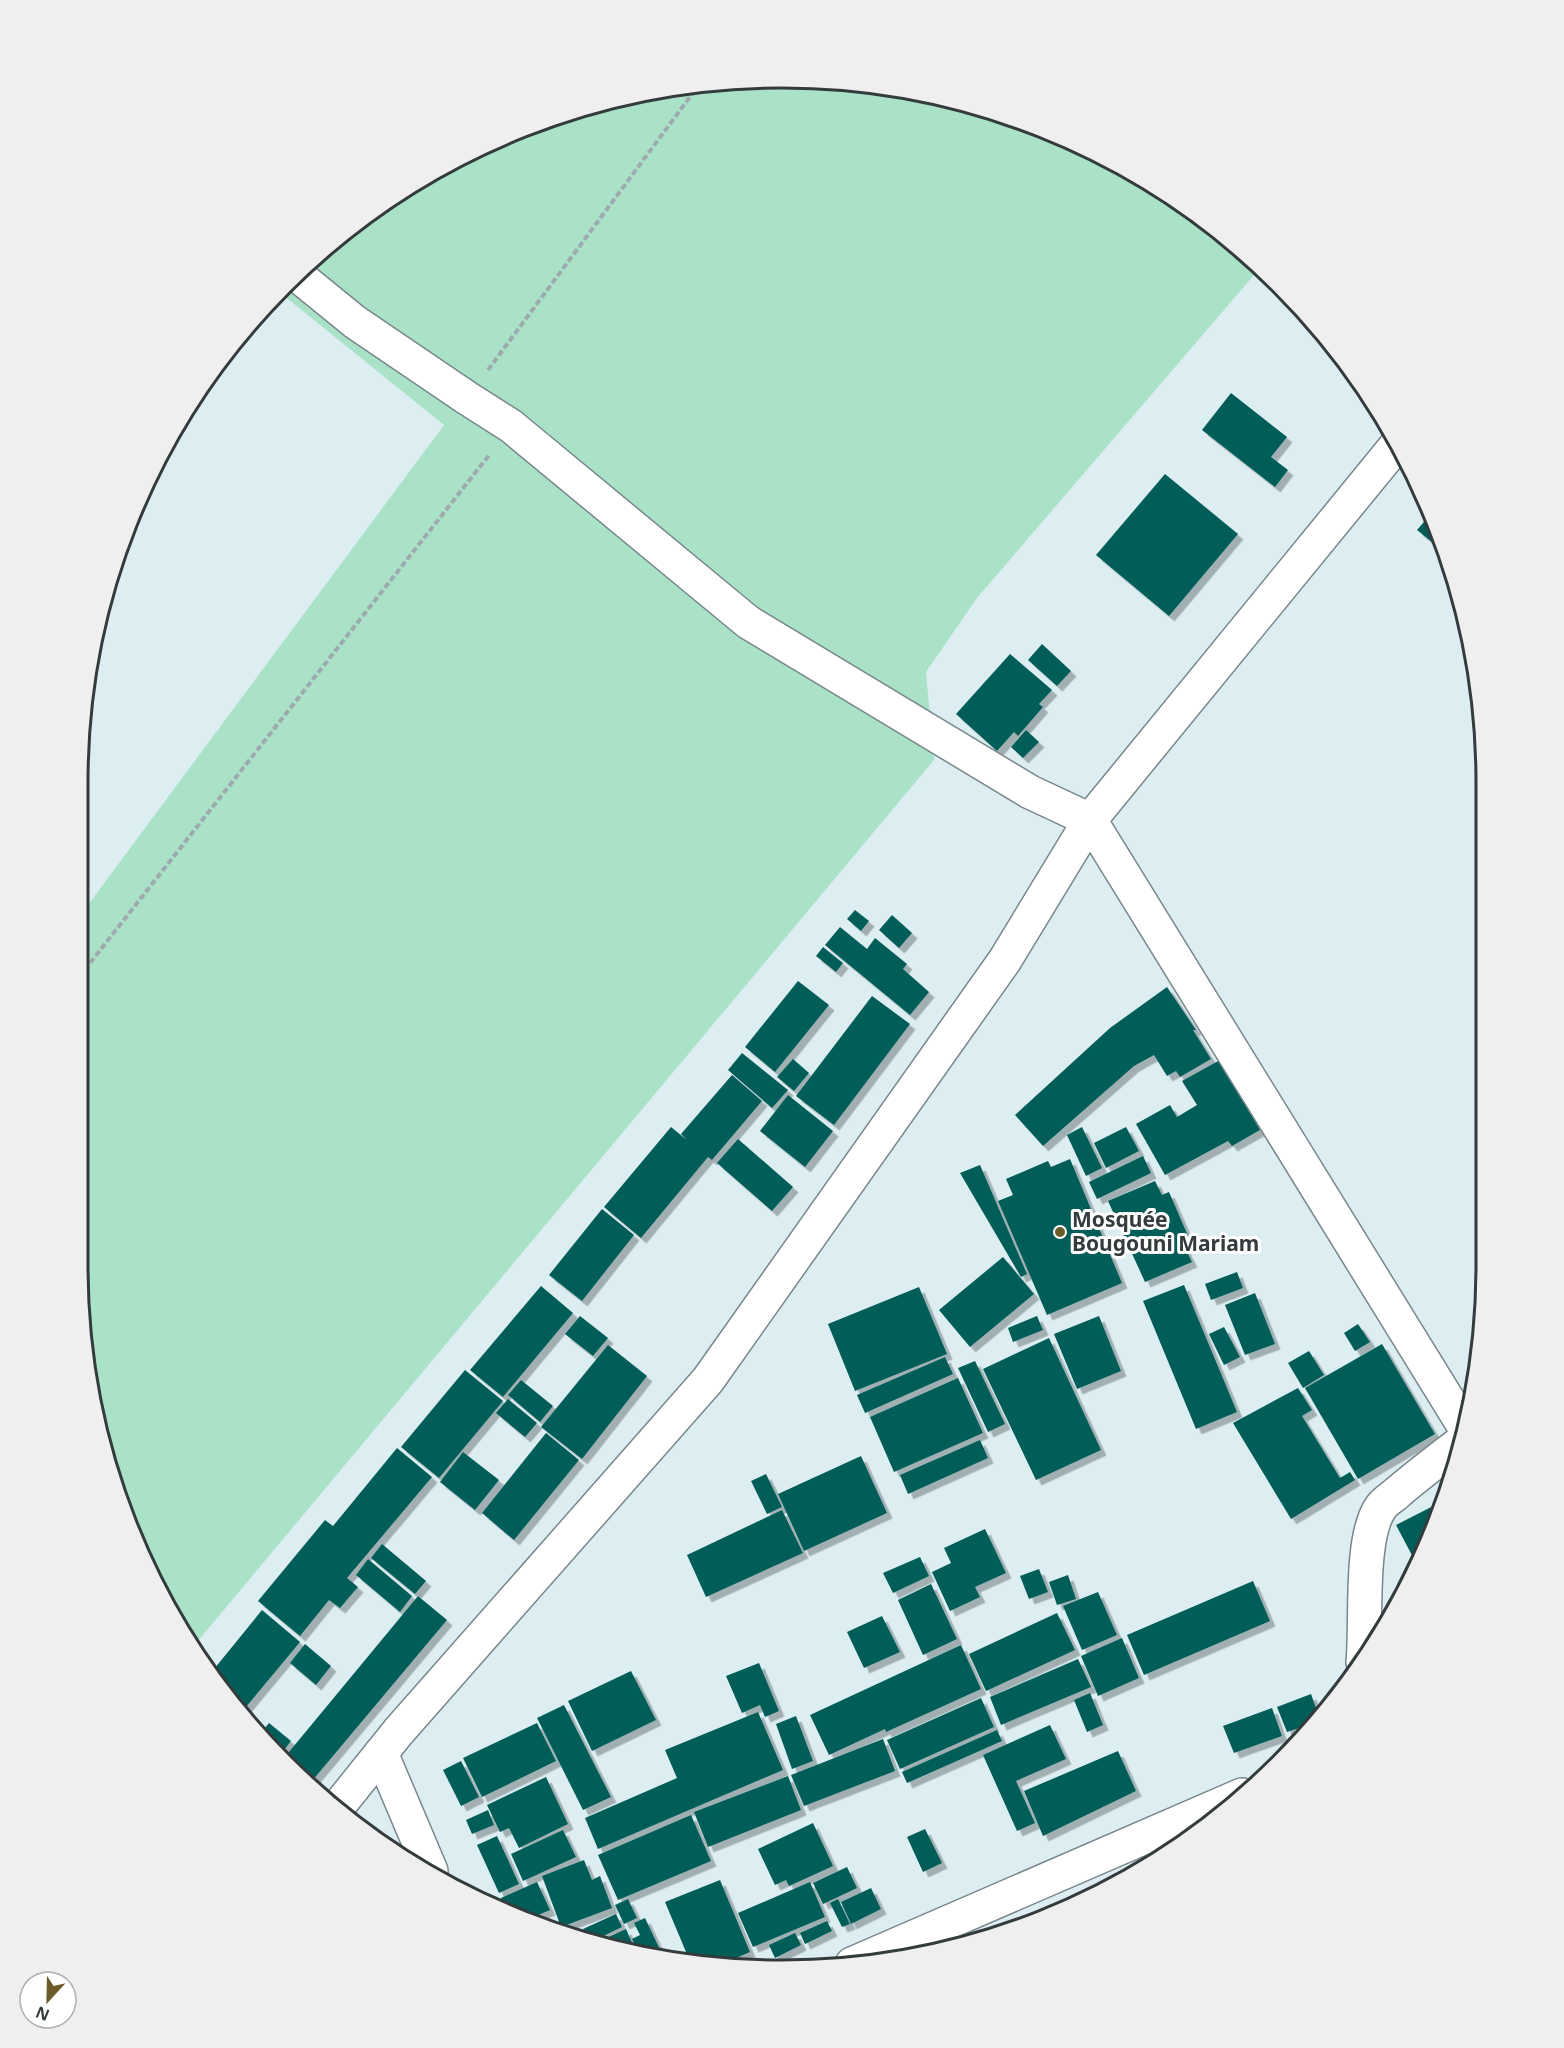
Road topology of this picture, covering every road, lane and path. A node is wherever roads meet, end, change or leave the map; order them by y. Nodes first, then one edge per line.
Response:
1 (692, 94) edge
2 (304, 281) edge
3 (467, 399) junction
4 (512, 426) junction
5 (1392, 451) edge
6 (1090, 820) junction
7 (88, 966) edge
8 (1458, 1417) edge
9 (1450, 1450) edge
10 (1365, 1642) edge
11 (381, 1753) junction
12 (342, 1801) edge
13 (1215, 1806) edge
14 (427, 1862) edge
15 (877, 1953) edge

1 - 3 path
2 - 3 street
3 - 4 street
4 - 6 street
4 - 7 path
5 - 6 street
6 - 8 street
6 - 11 street
9 - 10 street
11 - 12 street
11 - 14 street
13 - 15 street

